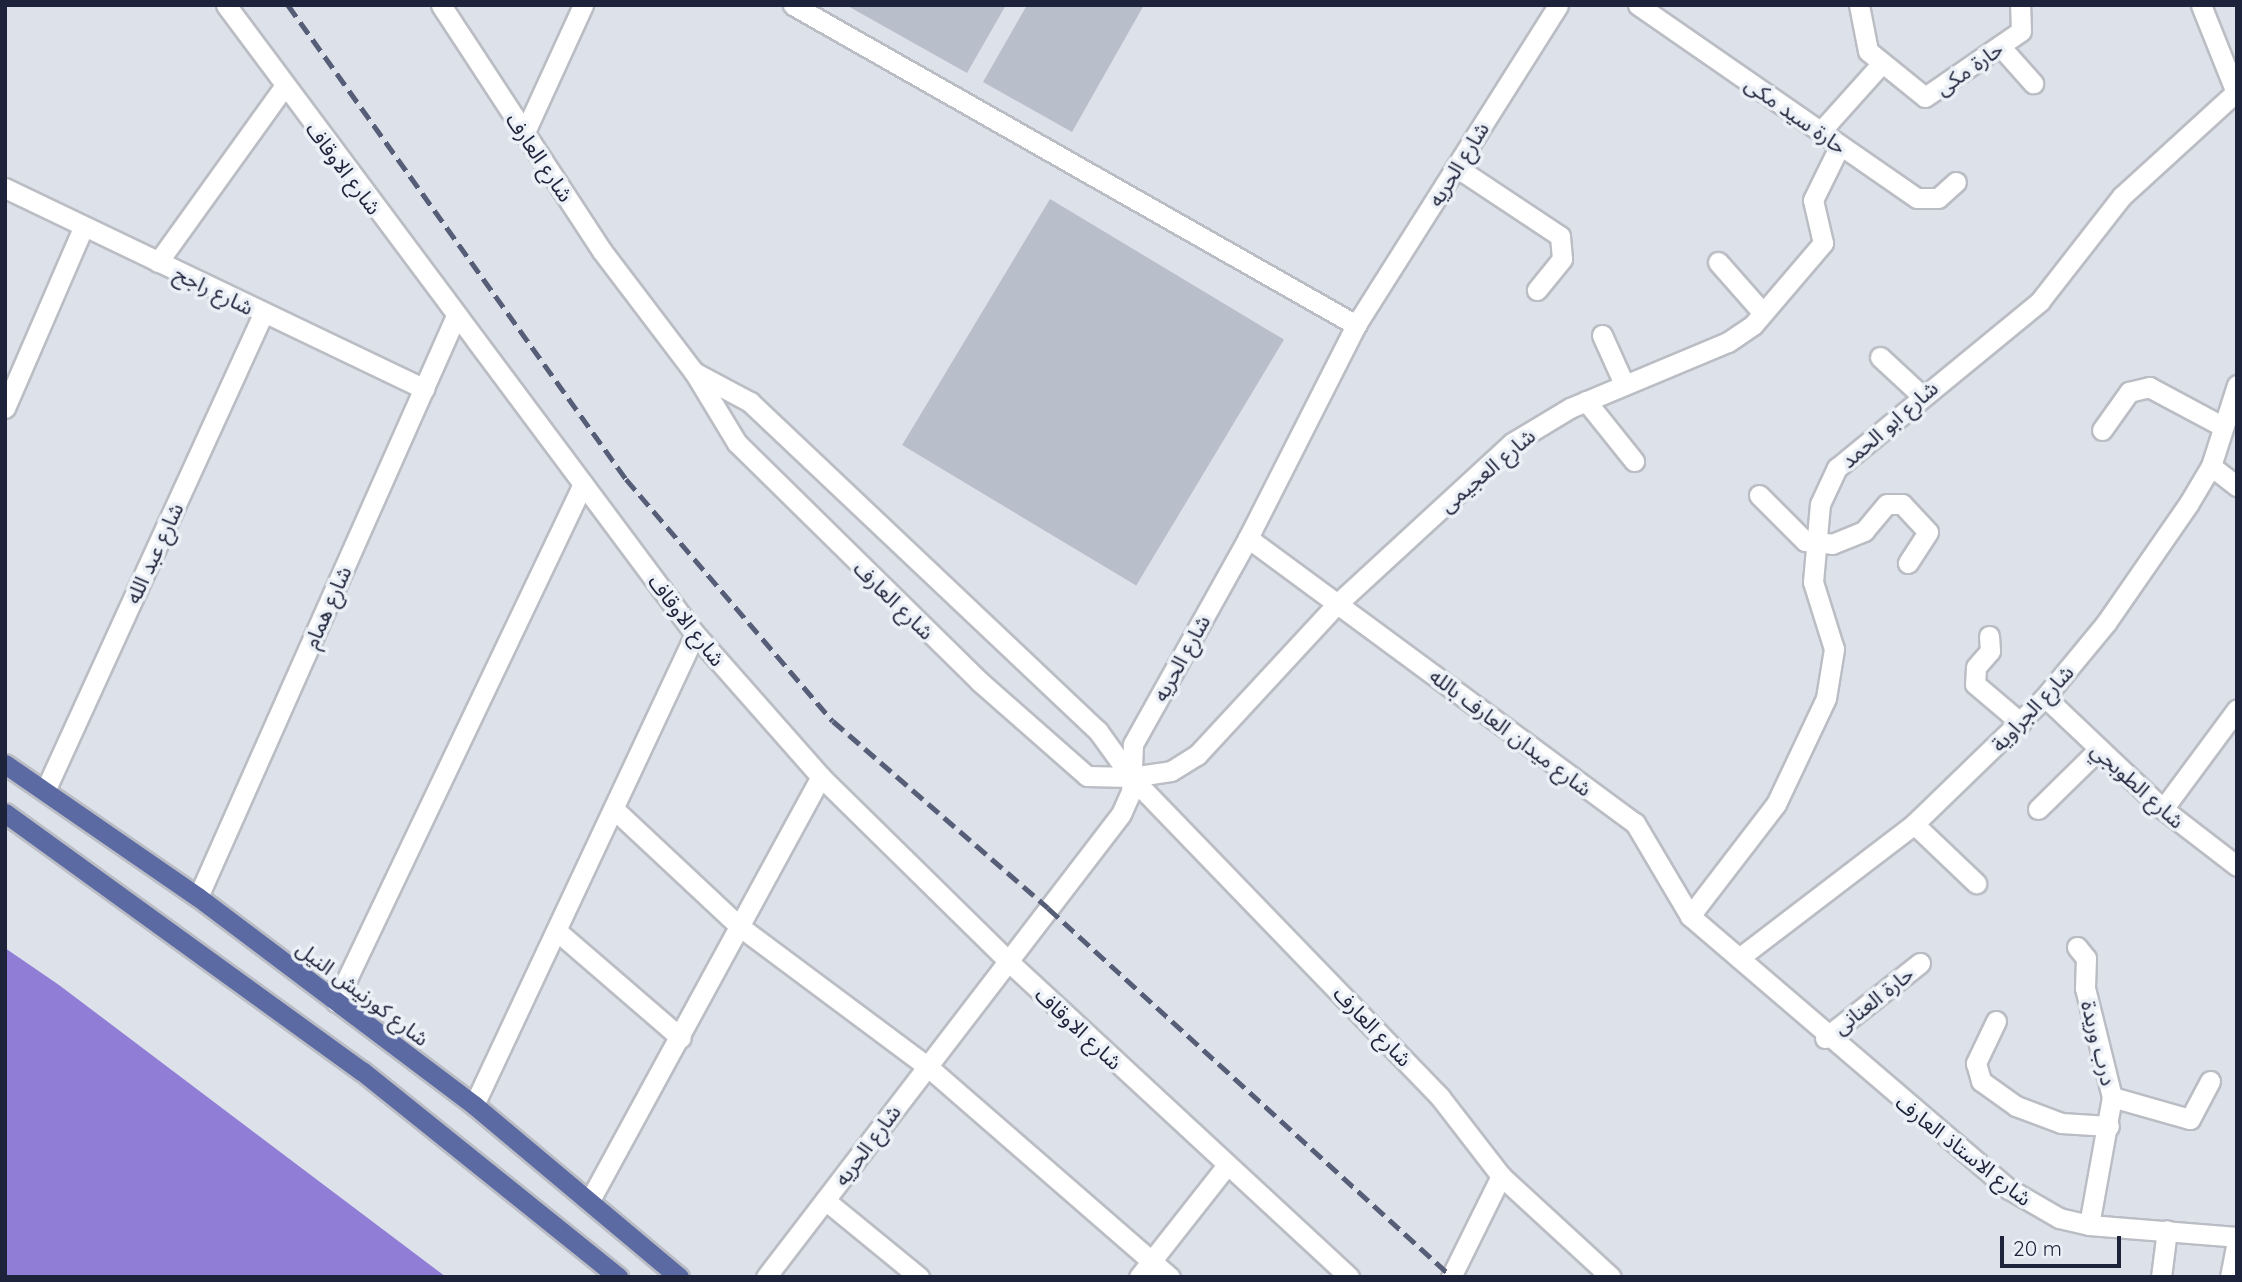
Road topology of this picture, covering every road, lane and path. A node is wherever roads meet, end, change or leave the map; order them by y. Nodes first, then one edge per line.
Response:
1 (226, 5) edge
2 (441, 5) edge
3 (583, 5) edge
4 (793, 5) edge
5 (1558, 5) edge
6 (1638, 5) edge
7 (1860, 5) edge
8 (2020, 5) edge
9 (2201, 5) edge
10 (2000, 46) junction
11 (1882, 62) junction
12 (2033, 83) dead end
13 (283, 88) junction
14 (2236, 93) edge
15 (1821, 131) junction
16 (524, 134) junction
17 (1840, 145) junction
18 (1455, 167) junction
19 (1956, 182) dead end
20 (5, 188) edge
21 (82, 230) junction
22 (158, 262) junction
23 (1718, 262) dead end
24 (1537, 290) dead end
25 (1763, 313) junction
26 (263, 314) junction
27 (456, 316) junction
28 (1356, 325) junction
29 (1602, 335) dead end
30 (1880, 357) dead end
31 (694, 372) junction
32 (1624, 384) junction
33 (2237, 385) edge
34 (424, 389) junction
35 (1921, 395) junction
36 (1586, 401) junction
37 (5, 408) edge
38 (2222, 426) junction
39 (2102, 430) dead end
40 (1634, 461) dead end
41 (2211, 466) junction
42 (583, 484) junction
43 (2237, 486) edge
44 (1759, 495) dead end
45 (1248, 538) junction
46 (1815, 542) junction
47 (1908, 563) dead end
48 (1338, 603) junction
49 (695, 634) junction
50 (1989, 636) dead end
51 (2045, 697) junction
52 (2237, 709) edge
53 (2021, 723) junction
54 (2098, 750) junction
55 (5, 764) edge
56 (821, 777) junction
57 (1131, 777) junction
58 (45, 791) junction
59 (2163, 809) junction
60 (615, 810) junction
61 (2038, 810) dead end
62 (5, 813) edge
63 (1914, 824) junction
64 (2237, 866) edge
65 (1976, 883) dead end
66 (198, 897) junction
67 (1690, 916) junction
68 (739, 926) junction
69 (558, 932) junction
70 (2077, 947) dead end
71 (1739, 958) junction
72 (1008, 961) junction
73 (1920, 963) dead end
74 (336, 1002) junction
75 (1996, 1021) dead end
76 (681, 1038) junction
77 (1825, 1038) junction
78 (928, 1066) junction
79 (2210, 1081) dead end
80 (2112, 1097) junction
81 (474, 1105) junction
82 (2109, 1126) junction
83 (1227, 1165) junction
84 (1501, 1176) junction
85 (590, 1200) junction
86 (825, 1200) junction
87 (2089, 1225) junction
88 (2167, 1230) junction
89 (2237, 1240) edge
90 (1153, 1261) junction
91 (618, 1277) edge
92 (679, 1277) edge
93 (766, 1277) edge
94 (919, 1277) edge
95 (1139, 1277) edge
96 (1170, 1277) edge
97 (1349, 1277) edge
98 (1451, 1277) edge
99 (1611, 1277) edge
100 (2161, 1277) edge
101 (2230, 1277) edge

1 - 13 street, شارع الاوقاف
2 - 16 street, شارع العارف
3 - 16 street
4 - 28 street
5 - 18 street, شارع الحريه
6 - 15 street, حارة سيد مكى
7 - 11 street, حارة مكى
8 - 10 street, حارة مكى
9 - 14 street
10 - 11 street, حارة مكى
10 - 12 street
11 - 15 street
13 - 22 street
13 - 27 street, شارع الاوقاف
14 - 35 street, شارع ابو الحمد
15 - 17 street, حارة سيد مكى
16 - 31 street, شارع العارف
17 - 19 street, حارة سيد مكى
17 - 25 street, شارع العجيمى
18 - 24 street
18 - 28 street, شارع الحريه
20 - 21 street, شارع راجح
21 - 22 street, شارع راجح
21 - 37 street
22 - 26 street, شارع راجح
23 - 25 street
25 - 32 street, شارع العجيمى
26 - 34 street, شارع راجح
26 - 58 street, شارع عبد الله
27 - 34 street, شارع همام
27 - 42 street, شارع الاوقاف
28 - 45 street, شارع الحريه
29 - 32 street
30 - 35 street
31 - 57 street, شارع العارف
31 - 57 street, شارع العارف
32 - 36 street, شارع العجيمى
33 - 38 street, شارع الجراوية
34 - 66 street, شارع همام
35 - 46 street, شارع ابو الحمد
36 - 40 street
36 - 48 street, شارع العجيمى
38 - 39 street
38 - 41 street, شارع الجراوية
41 - 43 street
41 - 51 street, شارع الجراوية
42 - 49 street, شارع الاوقاف
42 - 74 street
44 - 46 street
45 - 48 street, شارع ميدان العارف بالله
45 - 57 street, شارع الحريه
46 - 47 street
46 - 67 street, شارع ابو الحمد
48 - 57 street, شارع العجيمى
48 - 67 street, شارع ميدان العارف بالله
49 - 56 street, شارع الاوقاف
49 - 60 street
50 - 53 street
51 - 53 street, شارع الجراوية
51 - 54 street, شارع الطوبجي
52 - 59 street
53 - 63 street, شارع الجراوية
54 - 59 street, شارع الطوبجي
54 - 61 street
55 - 58 main road, شارع كورنيش النيل
56 - 68 street
56 - 72 street, شارع الاوقاف
57 - 72 street, شارع الحريه
57 - 84 street, شارع العارف
58 - 66 main road, شارع كورنيش النيل
59 - 64 street, شارع الطوبجي
60 - 68 street
60 - 69 street
62 - 91 main road
63 - 65 street
63 - 71 street, شارع الجراوية
66 - 74 main road, شارع كورنيش النيل
67 - 71 street, شارع ميدان العارف بالله
68 - 76 street
68 - 78 street
69 - 76 street
69 - 81 street
70 - 80 street, درب وريدة
71 - 77 street, شارع الاستاذ العارف
72 - 78 street, شارع الحريه
72 - 83 street, شارع الاوقاف
73 - 77 street, حارة العنانى
74 - 81 main road, شارع كورنيش النيل
75 - 82 street
76 - 85 street
77 - 87 street, شارع الاستاذ العارف
78 - 86 street, شارع الحريه
78 - 90 street
79 - 80 street
80 - 82 street, درب وريدة
81 - 85 main road, شارع كورنيش النيل
82 - 87 street, درب وريدة
83 - 90 street
83 - 97 street, شارع الاوقاف
84 - 98 street
84 - 99 street, شارع العارف
85 - 92 main road, شارع كورنيش النيل
86 - 93 street, شارع الحريه
86 - 94 street
87 - 88 street, شارع الاستاذ العارف
88 - 89 street, شارع الاستاذ العارف
88 - 100 street
89 - 101 street
90 - 95 street
90 - 96 street

